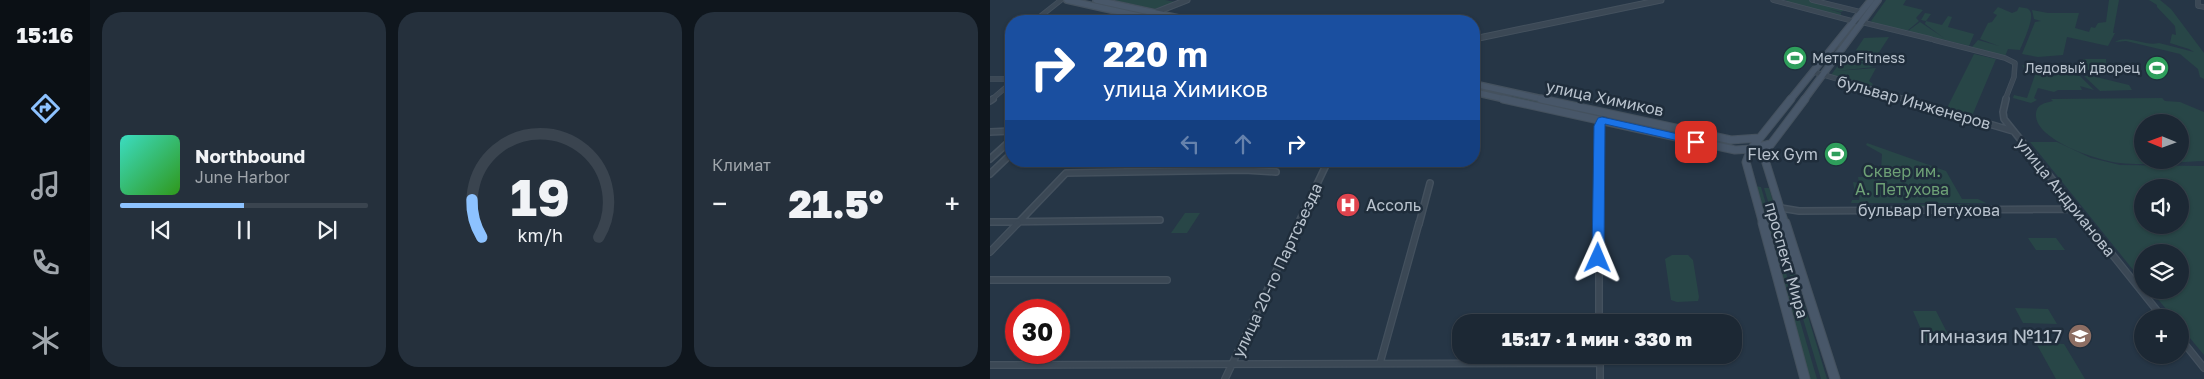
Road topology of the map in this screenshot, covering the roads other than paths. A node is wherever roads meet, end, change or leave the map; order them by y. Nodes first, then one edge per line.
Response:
1 (1062, 0) edge
2 (1067, 0) edge
3 (1096, 0) edge
4 (1187, 0) edge
5 (1661, 0) edge
6 (1773, 0) edge
7 (1812, 0) edge
8 (1871, 0) edge
9 (1878, 0) edge
10 (2198, 0) edge
11 (2204, 7) edge
12 (1861, 12) junction
13 (1158, 13) junction
14 (1042, 15) edge
15 (1127, 15) edge
16 (1155, 15) edge
17 (1155, 15) edge
18 (1166, 15) edge
19 (1858, 22) junction
20 (1480, 38) edge
21 (1817, 73) junction
22 (990, 79) edge
23 (1005, 79) edge
24 (1480, 85) edge
25 (1005, 88) edge
26 (1480, 93) edge
27 (990, 101) edge
28 (1606, 113) junction
29 (1602, 120) junction
30 (2013, 131) junction
31 (990, 132) edge
32 (1005, 132) edge
33 (1760, 138) junction
34 (1736, 141) junction
35 (1769, 144) junction
36 (1005, 145) edge
37 (1751, 149) junction
38 (1735, 150) junction
39 (990, 159) edge
40 (1005, 160) edge
41 (1746, 162) junction
42 (1766, 162) junction
43 (1325, 167) edge
44 (1276, 172) dead end
45 (990, 174) edge
46 (1430, 183) dead end
47 (1782, 208) junction
48 (2077, 209) junction
49 (1160, 220) dead end
50 (990, 222) edge
51 (1018, 222) junction
52 (990, 252) edge
53 (990, 280) edge
54 (1167, 280) dead end
55 (2156, 309) edge
56 (1599, 314) edge
57 (2189, 349) edge
58 (1380, 363) junction
59 (1452, 363) edge
60 (1600, 364) edge
61 (990, 365) edge
62 (1232, 365) junction
63 (2204, 368) edge
64 (1225, 379) edge
65 (1600, 379) edge
66 (1805, 379) edge
67 (1835, 379) edge

1 - 14 street
2 - 15 main road
3 - 13 main road
4 - 13 street
5 - 20 street
6 - 19 street
7 - 12 street
8 - 12 main road, проспект Мира
9 - 19 main road, проспект Мира
10 - 11 street
12 - 19 main road, проспект Мира
13 - 16 street
13 - 17 street
13 - 18 main road
19 - 21 main road, проспект Мира
19 - 30 street, улица Андрианова
21 - 30 street, бульвар Инженеров
21 - 33 main road, проспект Мира
21 - 35 main road, проспект Мира
22 - 23 street
24 - 28 main road, улица Химиков
25 - 27 street
26 - 29 main road, улица Химиков
28 - 29 street
28 - 34 main road, улица Химиков
29 - 38 main road, улица Химиков
29 - 56 street
30 - 48 street, улица Андрианова
31 - 32 street
33 - 34 main road, улица Химиков
33 - 37 main road, проспект Мира
34 - 37 main road, проспект Мира
35 - 37 main road, улица Химиков
35 - 42 main road, проспект Мира
36 - 39 street
37 - 38 main road, улица Химиков
37 - 41 main road, проспект Мира
37 - 42 main road, проспект Мира
38 - 41 main road
40 - 45 street
41 - 66 main road, проспект Мира
42 - 47 main road, проспект Мира
43 - 62 street, улица 20-го Партсъезда
44 - 51 street
46 - 58 street
47 - 48 street, бульвар Петухова
47 - 67 main road, проспект Мира
48 - 55 street, улица Андрианова
49 - 51 street
50 - 51 street
51 - 52 street
53 - 54 street
57 - 63 street
58 - 59 street
58 - 62 street
60 - 65 street
61 - 62 street
62 - 64 street, улица 20-го Партсъезда

